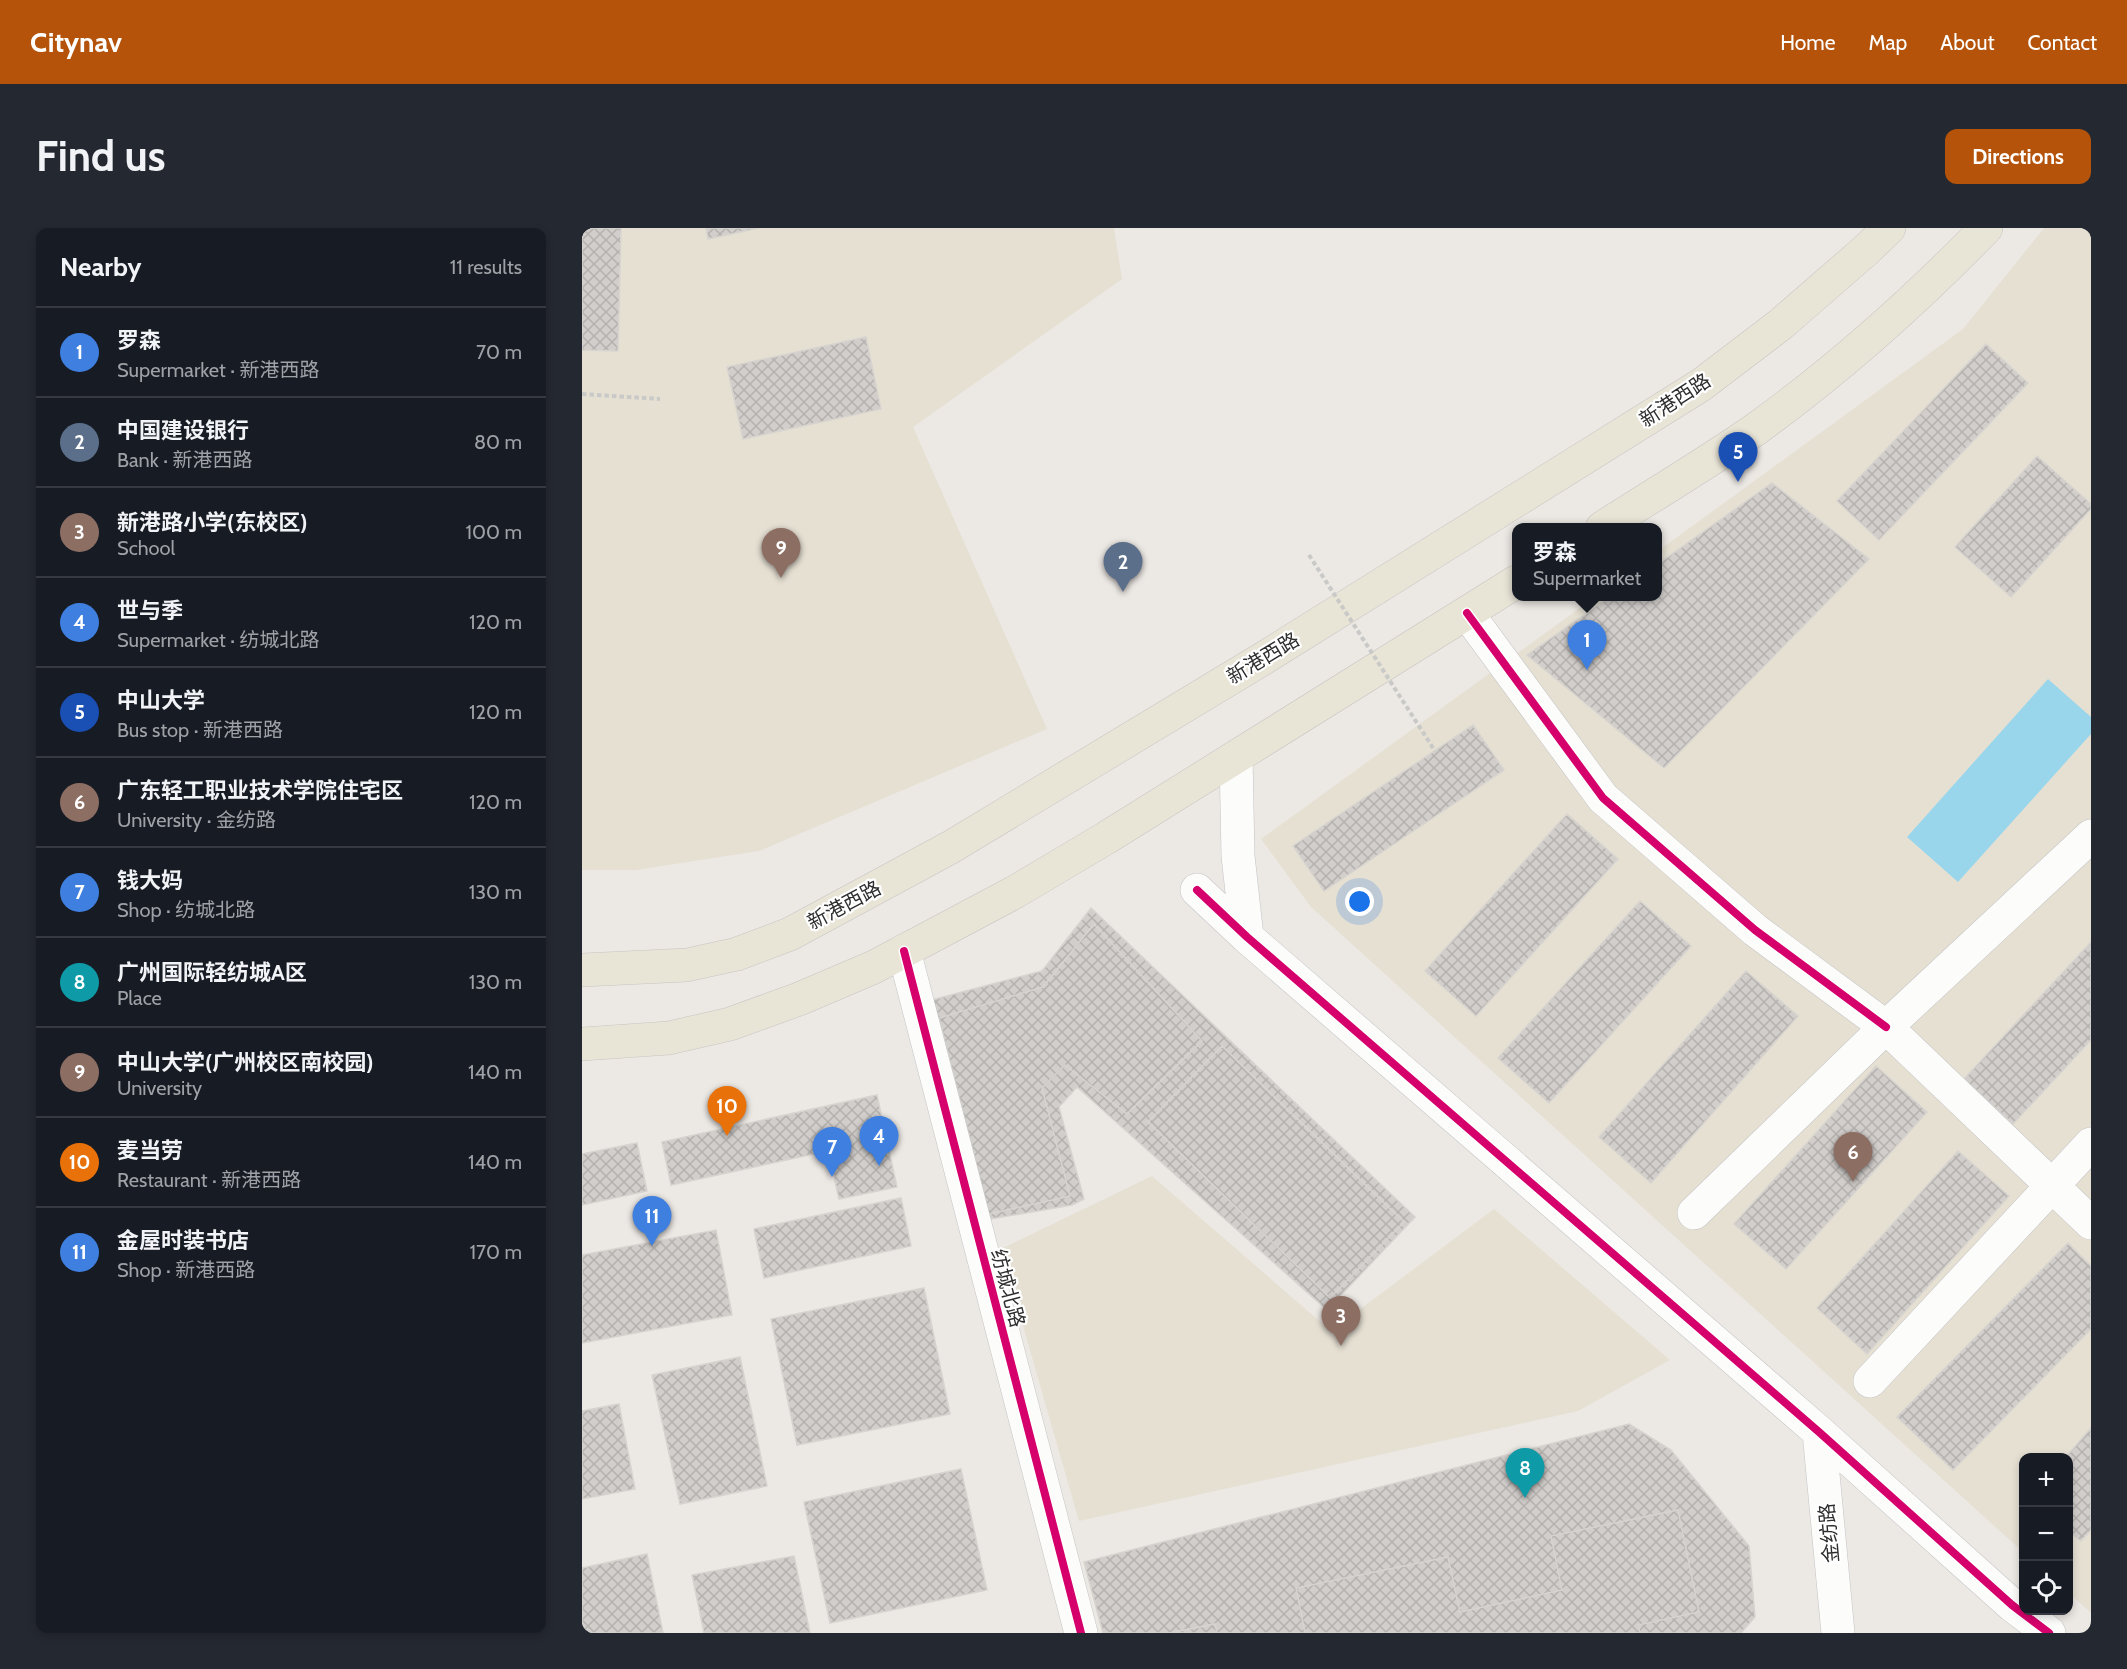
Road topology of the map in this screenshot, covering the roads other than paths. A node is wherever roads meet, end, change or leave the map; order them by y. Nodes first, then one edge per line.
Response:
1 (1889, 228) edge
2 (1986, 228) edge
3 (1610, 523) edge
4 (1512, 585) edge
5 (1467, 613) junction
6 (1236, 757) junction
7 (2091, 836) edge
8 (1197, 890) dead end
9 (1247, 937) junction
10 (904, 951) junction
11 (582, 970) edge
12 (1886, 1027) junction
13 (582, 1044) edge
14 (2091, 1144) edge
15 (2053, 1186) junction
16 (1694, 1213) dead end
17 (2091, 1223) edge
18 (1870, 1381) dead end
19 (1819, 1432) junction
20 (1081, 1633) edge
21 (1838, 1633) edge
22 (2049, 1633) edge

1 - 11 main road, 新港西路
2 - 3 main road
4 - 5 main road
5 - 6 main road
5 - 12 street
6 - 9 street
6 - 10 main road
7 - 12 street
8 - 9 street
9 - 19 street
10 - 13 main road
10 - 20 street, 纺城北路
12 - 15 street
12 - 16 street
14 - 15 street
15 - 17 street
15 - 18 street
19 - 21 street, 金纺路
19 - 22 street

